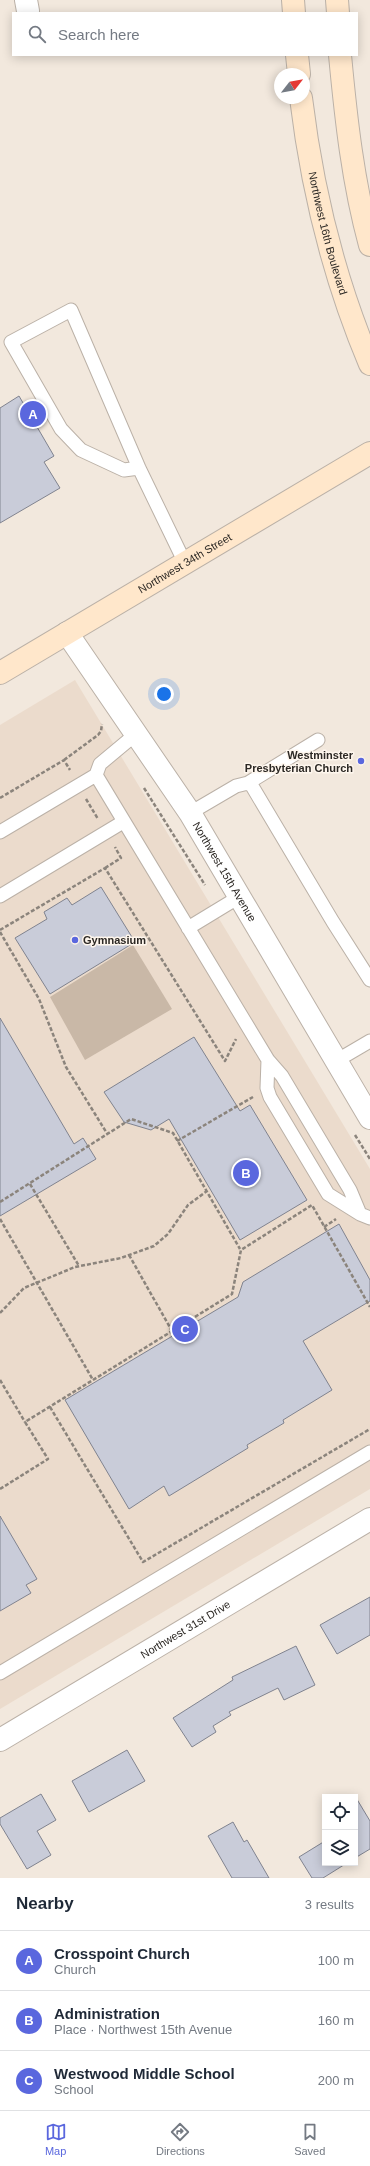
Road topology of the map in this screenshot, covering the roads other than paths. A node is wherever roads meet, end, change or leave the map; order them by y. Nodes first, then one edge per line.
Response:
1 (293, 0) edge
2 (337, 0) edge
3 (294, 12) edge
4 (338, 12) edge
5 (297, 56) edge
6 (340, 56) edge
7 (298, 68) edge
8 (302, 104) edge
9 (370, 245) edge
10 (5, 344) edge
11 (370, 364) edge
12 (370, 453) edge
13 (139, 468) junction
14 (185, 563) junction
15 (67, 633) junction
16 (0, 672) edge
17 (318, 740) dead end
18 (127, 741) junction
19 (96, 775) junction
20 (248, 783) junction
21 (190, 814) junction
22 (123, 822) junction
23 (0, 832) edge
24 (0, 896) edge
25 (239, 897) junction
26 (188, 928) junction
27 (370, 980) edge
28 (370, 1041) edge
29 (268, 1060) junction
30 (336, 1061) junction
31 (370, 1118) edge
32 (365, 1216) edge
33 (370, 1452) edge
34 (370, 1519) edge
35 (0, 1672) edge
36 (2, 1735) edge

1 - 3 main road
2 - 4 main road
5 - 7 main road
6 - 9 main road
8 - 11 main road, Northwest 16th Boulevard
10 - 13 lane
10 - 13 lane
12 - 14 main road, Northwest 34th Street
13 - 14 lane
14 - 15 main road, Northwest 34th Street
15 - 16 main road, Northwest 34th Street
15 - 18 street, Northwest 15th Avenue
17 - 20 lane
18 - 19 lane
18 - 21 street, Northwest 15th Avenue
19 - 22 lane
19 - 23 lane
20 - 21 lane
20 - 27 lane
21 - 25 street, Northwest 15th Avenue
22 - 24 lane
22 - 26 lane
25 - 26 lane
25 - 30 street, Northwest 15th Avenue
26 - 29 lane
28 - 30 lane
29 - 32 lane
29 - 32 lane
30 - 31 street, Northwest 15th Avenue
33 - 35 lane
34 - 36 street, Northwest 31st Drive

